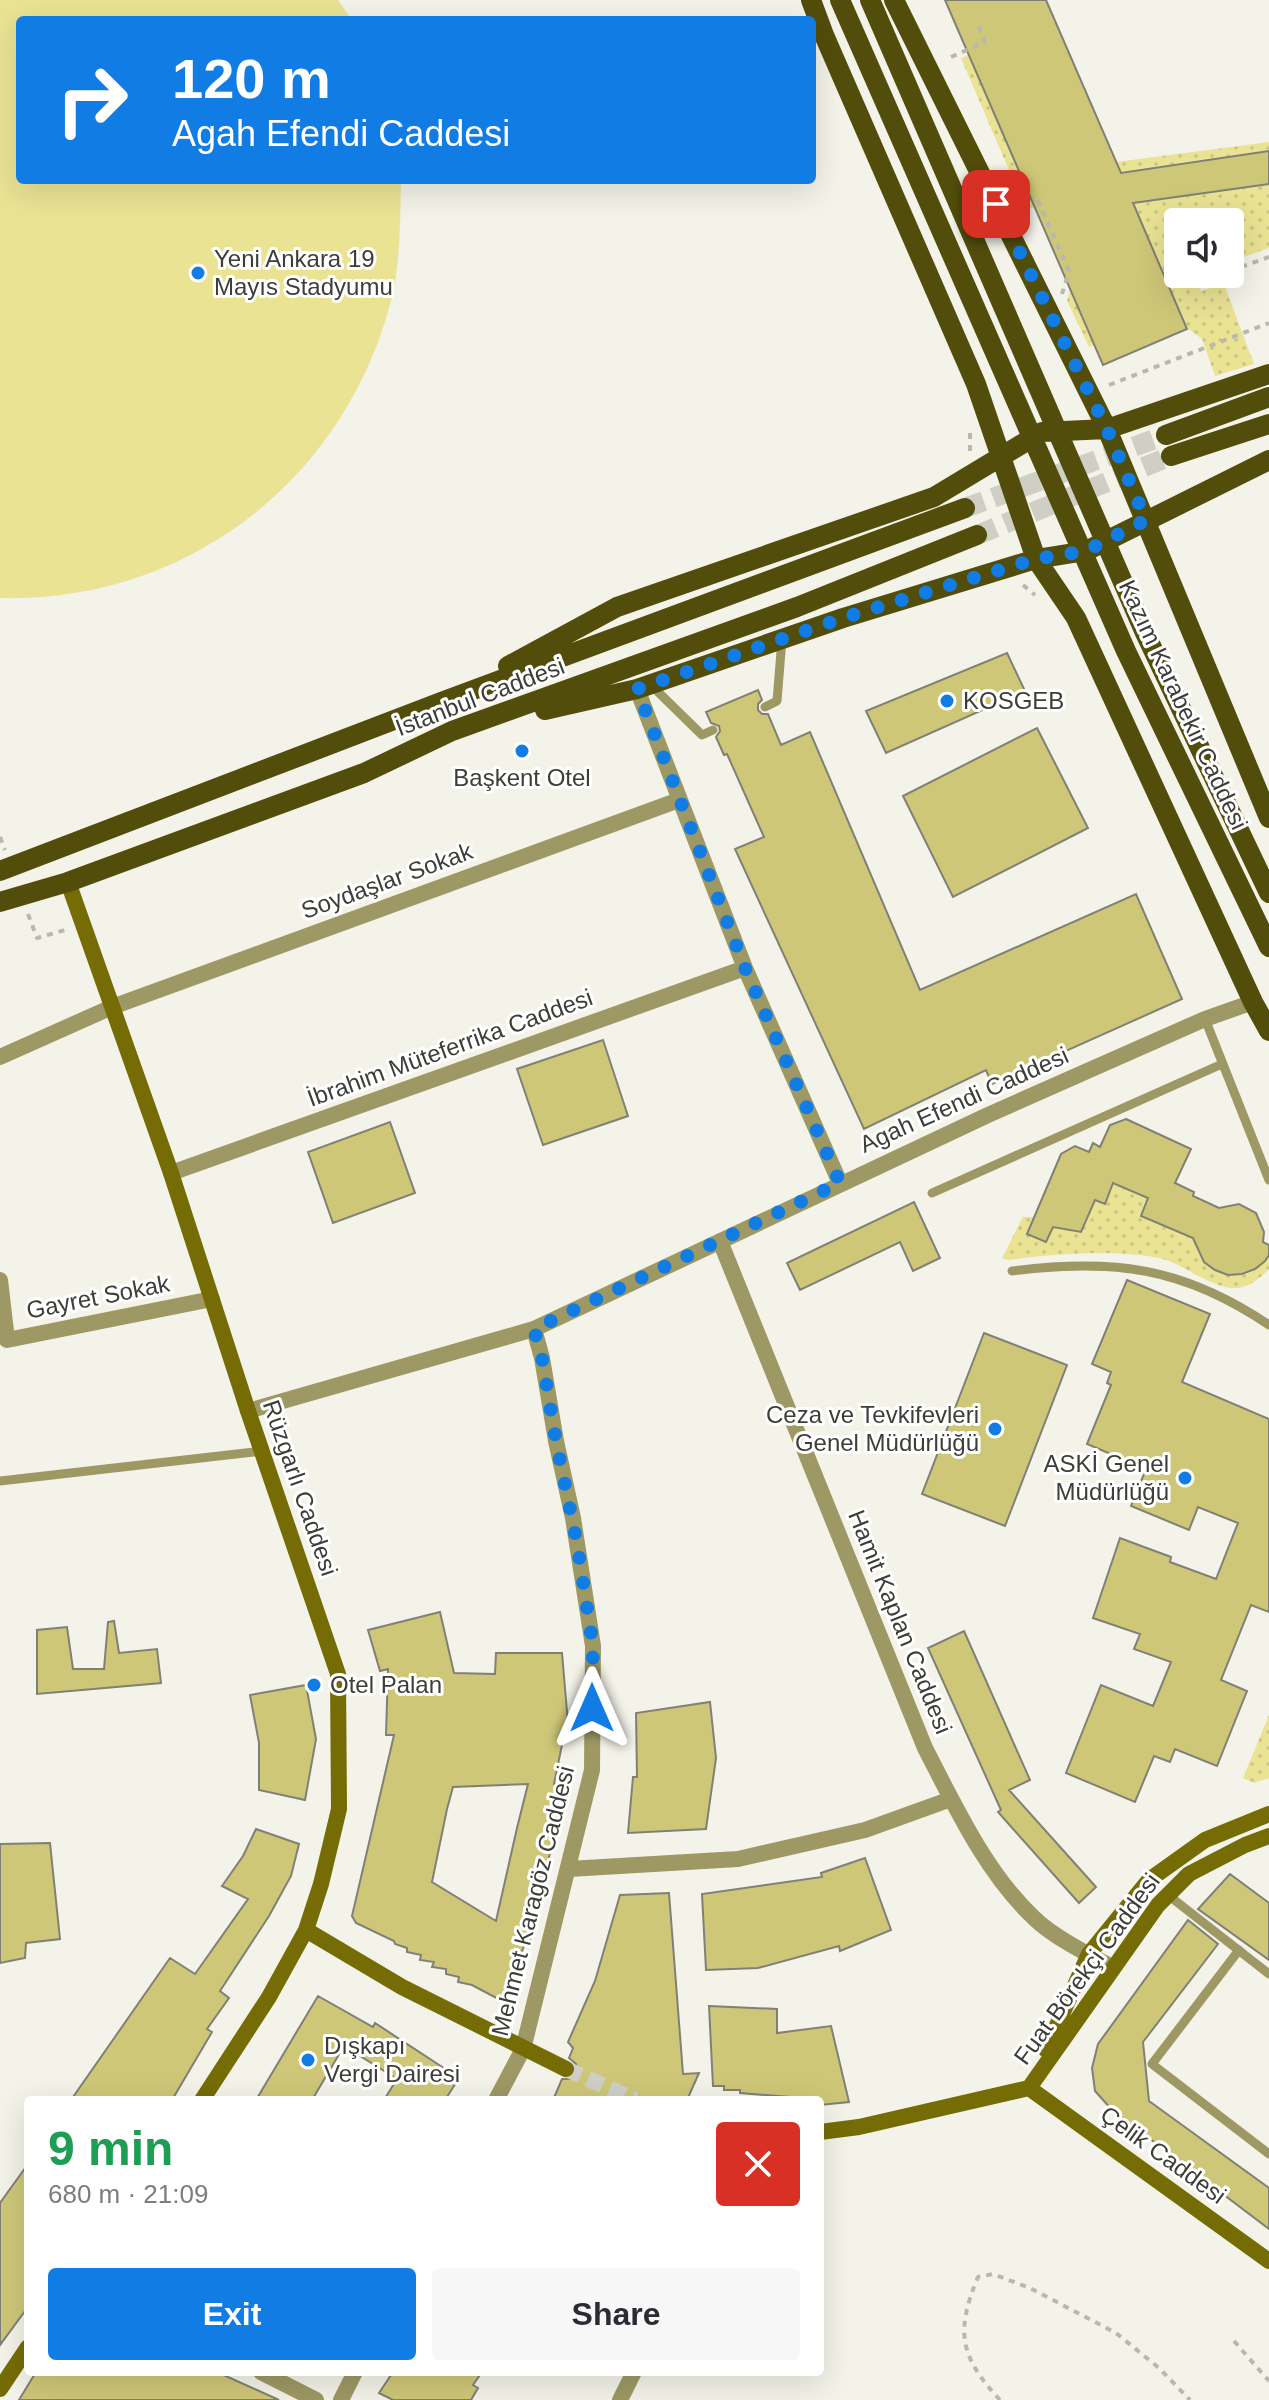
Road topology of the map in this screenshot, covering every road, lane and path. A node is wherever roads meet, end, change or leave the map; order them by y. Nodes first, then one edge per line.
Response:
1 (811, 0) edge
2 (870, 0) edge
3 (894, 0) edge
4 (843, 6) edge
5 (978, 25) dead end
6 (951, 57) dead end
7 (1038, 200) dead end
8 (1269, 257) edge
9 (1244, 266) edge
10 (1060, 299) dead end
11 (1269, 323) edge
12 (1269, 374) edge
13 (1109, 385) dead end
14 (1269, 397) edge
15 (1269, 424) edge
16 (1107, 429) junction
17 (970, 431) dead end
18 (1166, 435) tunnel mouth
19 (1171, 456) tunnel mouth
20 (1002, 457) junction
21 (971, 458) dead end
22 (1269, 460) edge
23 (965, 508) tunnel mouth
24 (1146, 520) junction
25 (977, 535) tunnel mouth
26 (1036, 559) junction
27 (782, 639) junction
28 (644, 687) junction
29 (441, 702) junction
30 (765, 707) dead end
31 (713, 730) dead end
32 (452, 731) junction
33 (679, 800) junction
34 (1269, 818) edge
35 (0, 871) edge
36 (68, 882) junction
37 (1269, 893) edge
38 (0, 902) edge
39 (82, 925) junction
40 (37, 938) dead end
41 (1269, 947) edge
42 (745, 968) junction
43 (1253, 1002) junction
44 (112, 1007) junction
45 (1205, 1019) junction
46 (1269, 1031) edge
47 (0, 1057) edge
48 (1222, 1064) junction
49 (171, 1173) junction
50 (1269, 1180) edge
51 (840, 1183) junction
52 (932, 1193) dead end
53 (720, 1241) junction
54 (1012, 1271) dead end
55 (0, 1280) edge
56 (212, 1299) junction
57 (1269, 1325) edge
58 (534, 1329) junction
59 (248, 1411) junction
60 (262, 1451) junction
61 (0, 1481) edge
62 (951, 1799) junction
63 (1269, 1814) edge
64 (1269, 1836) edge
65 (569, 1869) junction
66 (1168, 1895) junction
67 (306, 1930) junction
68 (1239, 1950) junction
69 (1089, 1954) junction
70 (1112, 1967) junction
71 (1269, 1974) edge
72 (523, 2049) junction
73 (566, 2069) tunnel mouth
74 (1029, 2088) junction
75 (205, 2096) edge
76 (498, 2096) edge
77 (824, 2131) edge
78 (1269, 2154) edge
79 (1269, 2261) edge
80 (1234, 2341) dead end
81 (24, 2353) edge
82 (269, 2376) edge
83 (353, 2376) edge
84 (632, 2376) edge
85 (1269, 2381) edge
86 (0, 2389) edge
87 (316, 2400) edge
88 (341, 2400) edge
89 (620, 2400) edge
90 (1000, 2400) edge
91 (1190, 2400) edge

1 - 20 main road
2 - 37 main road, Kazım Karabekir Caddesi
3 - 16 main road
4 - 41 main road, Kazım Karabekir Caddesi
5 - 6 path
7 - 10 path
8 - 9 path
11 - 13 path
12 - 16 main road
14 - 18 main road
15 - 19 main road
16 - 20 main road
16 - 24 main road
17 - 21 path
20 - 26 main road
20 - 29 main road
22 - 24 main road
23 - 29 main road, İstanbul Caddesi
24 - 26 main road
24 - 34 main road
25 - 32 main road, İstanbul Caddesi
26 - 27 main road
26 - 43 main road
27 - 28 main road
27 - 30 lane
28 - 31 lane
28 - 32 main road
28 - 33 street
29 - 35 main road, İstanbul Caddesi
32 - 36 main road, İstanbul Caddesi
33 - 42 street
33 - 44 street, Soydaşlar Sokak
36 - 38 main road, İstanbul Caddesi
36 - 39 street, Rüzgarlı Caddesi
39 - 40 path
39 - 44 street, Rüzgarlı Caddesi
42 - 49 street, İbrahim Müteferrika Caddesi
42 - 51 street
43 - 45 street, Agah Efendi Caddesi
43 - 46 main road
44 - 47 street
44 - 49 street, Rüzgarlı Caddesi
45 - 48 lane
45 - 51 street, Agah Efendi Caddesi
48 - 50 lane
48 - 52 lane
49 - 56 street, Rüzgarlı Caddesi
51 - 53 street, Agah Efendi Caddesi
53 - 58 street, Agah Efendi Caddesi
53 - 62 street, Hamit Kaplan Caddesi
54 - 57 lane
55 - 56 street, Gayret Sokak
56 - 59 street, Rüzgarlı Caddesi
58 - 59 street, Agah Efendi Caddesi
58 - 65 street, Mehmet Karagöz Caddesi
59 - 60 street, Rüzgarlı Caddesi
60 - 61 lane
60 - 67 street, Rüzgarlı Caddesi
62 - 65 street
62 - 69 street, Hamit Kaplan Caddesi
63 - 69 street, Fuat Börekçi Caddesi
64 - 66 street, Fuat Börekçi Caddesi
65 - 72 street, Mehmet Karagöz Caddesi
66 - 68 lane
66 - 70 street, Fuat Börekçi Caddesi
67 - 72 street
67 - 75 street, Rüzgarlı Caddesi
68 - 71 lane
68 - 78 lane
69 - 70 street, Hamit Kaplan Caddesi
69 - 74 street, Fuat Börekçi Caddesi
70 - 74 street, Fuat Börekçi Caddesi
72 - 73 street
72 - 76 street, Mehmet Karagöz Caddesi
74 - 77 street, Fuat Börekçi Caddesi
74 - 79 street, Çelik Caddesi
80 - 85 path
81 - 86 street
82 - 87 street
83 - 88 street
84 - 89 street
90 - 91 path

